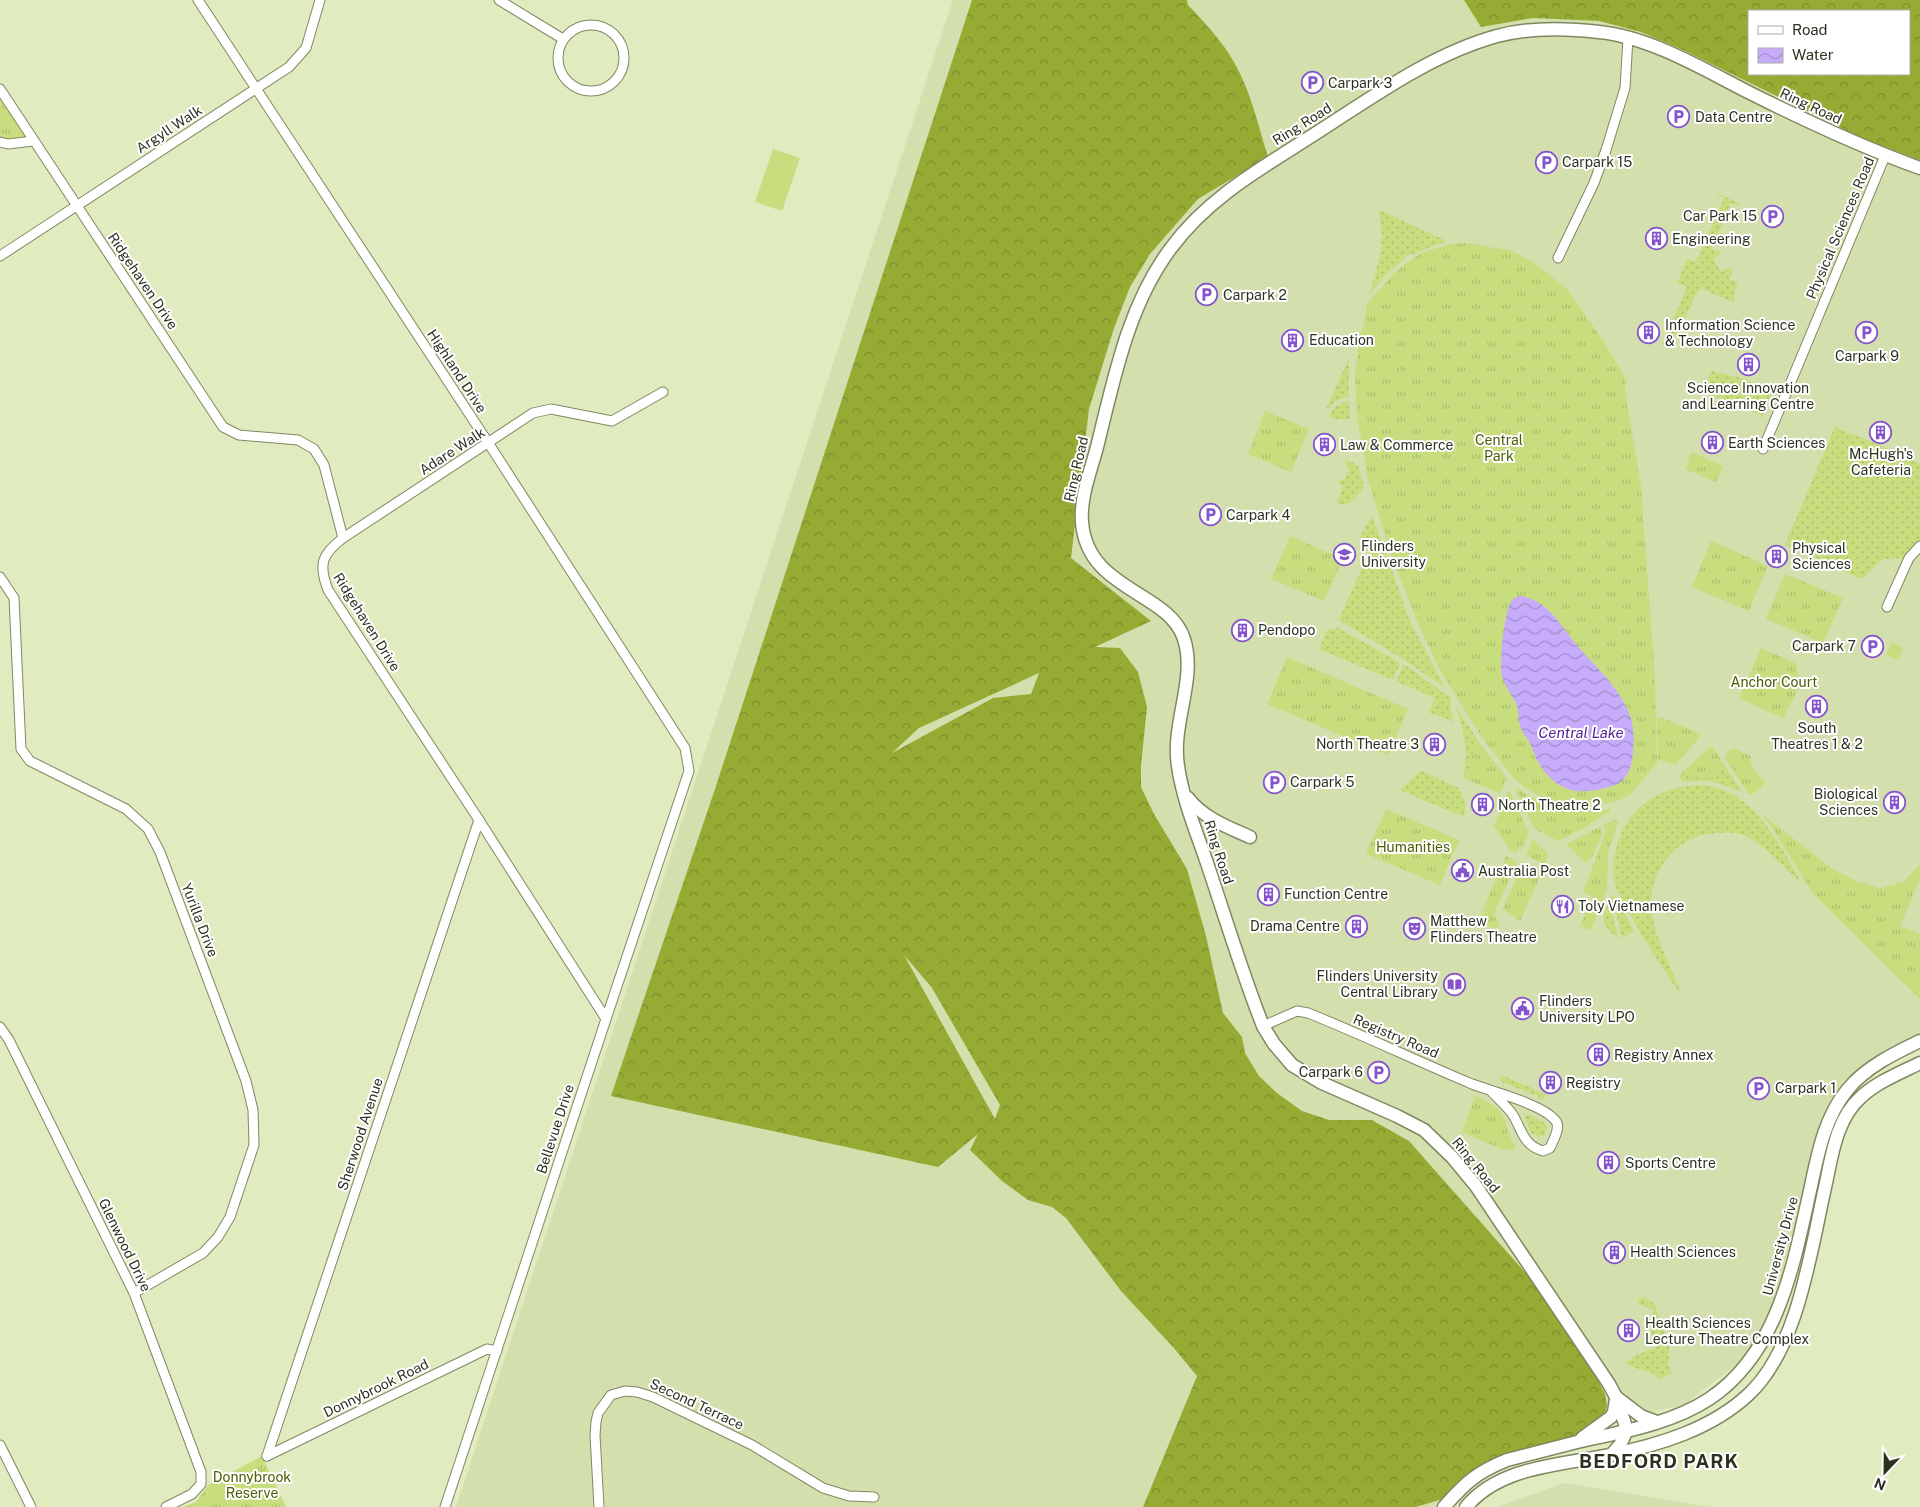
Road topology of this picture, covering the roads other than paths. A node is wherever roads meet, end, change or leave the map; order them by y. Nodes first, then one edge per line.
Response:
1 (198, 0) edge
2 (320, 0) edge
3 (499, 0) edge
4 (1628, 38) junction
5 (564, 39) junction
6 (0, 89) edge
7 (256, 89) junction
8 (33, 141) junction
9 (0, 142) edge
10 (1885, 156) junction
11 (1920, 168) edge
12 (77, 206) junction
13 (0, 256) edge
14 (1558, 258) dead end
15 (663, 392) dead end
16 (489, 444) junction
17 (1763, 449) dead end
18 (343, 538) junction
19 (1920, 546) edge
20 (0, 576) edge
21 (1887, 607) dead end
22 (688, 760) joint
23 (1184, 792) junction
24 (479, 820) junction
25 (1250, 838) dead end
26 (606, 1020) junction
27 (1263, 1026) junction
28 (0, 1027) edge
29 (1920, 1041) edge
30 (1920, 1063) edge
31 (1491, 1091) junction
32 (134, 1293) junction
33 (497, 1351) junction
34 (1616, 1397) junction
35 (1713, 1420) junction
36 (1657, 1422) junction
37 (1627, 1430) junction
38 (1576, 1442) junction
39 (0, 1445) edge
40 (1611, 1455) junction
41 (268, 1456) joint
42 (874, 1497) dead end
43 (31, 1507) edge
44 (166, 1507) edge
45 (445, 1507) edge
46 (599, 1507) edge
47 (1444, 1507) edge
48 (1466, 1507) edge

1 - 7 street, Highland Drive
2 - 7 street, Argyll Walk
3 - 5 street
4 - 10 street, Ring Road
4 - 14 street
4 - 23 street, Ring Road
5 - 5 street
6 - 8 street, Ridgehaven Drive
7 - 12 street, Argyll Walk
7 - 16 street, Highland Drive
8 - 9 street
8 - 12 street, Ridgehaven Drive
10 - 11 street, Ring Road
10 - 17 street, Physical Sciences Road
12 - 13 street, Argyll Walk
12 - 18 street, Ridgehaven Drive
15 - 16 street, Adare Walk
16 - 18 street, Adare Walk
16 - 22 street, Highland Drive
18 - 24 street, Ridgehaven Drive
19 - 21 street
20 - 32 street, Yurilla Drive
22 - 26 street, Bellevue Drive
23 - 25 street
23 - 27 street, Ring Road
24 - 26 street, Ridgehaven Drive
24 - 41 street, Sherwood Avenue
26 - 33 street, Bellevue Drive
27 - 31 street, Registry Road
27 - 34 street, Ring Road
28 - 32 street, Glenwood Drive
29 - 36 street, University Drive
30 - 35 street, University Drive
31 - 31 street, Registry Road
32 - 44 street, Glenwood Drive
33 - 41 street, Donnybrook Road
33 - 45 street, Bellevue Drive
34 - 36 street
34 - 37 street, Ring Road
34 - 38 street
35 - 37 street
35 - 40 street, University Drive
36 - 37 street, University Drive
37 - 38 street, University Drive
37 - 40 street
38 - 47 street, University Drive
39 - 43 street
40 - 48 street, University Drive
42 - 46 street, Second Terrace

